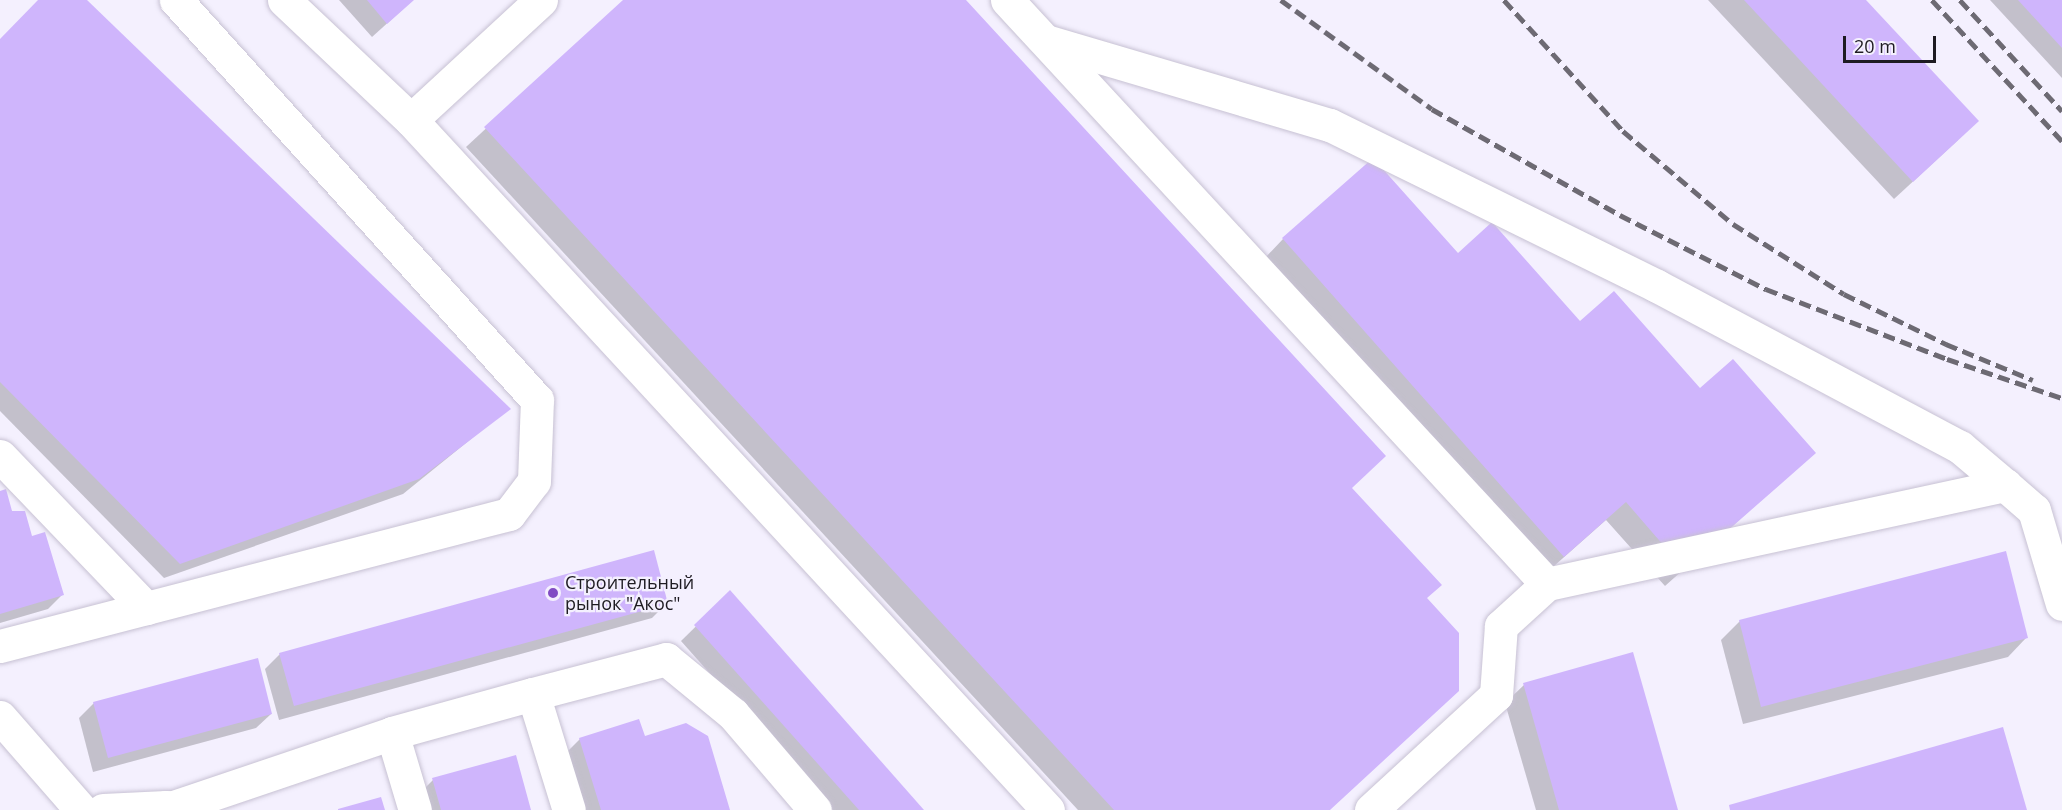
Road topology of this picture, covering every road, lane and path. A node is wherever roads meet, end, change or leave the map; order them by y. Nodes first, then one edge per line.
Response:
1 (176, 0) edge
2 (285, 0) edge
3 (541, 0) edge
4 (1007, 0) edge
5 (1046, 41) junction
6 (411, 120) junction
7 (0, 456) edge
8 (2005, 485) junction
9 (1546, 584) junction
10 (2062, 604) edge
11 (146, 608) junction
12 (0, 646) edge
13 (533, 694) junction
14 (0, 717) edge
15 (392, 733) junction
16 (166, 809) edge
17 (81, 810) edge
18 (103, 810) edge
19 (415, 810) edge
20 (569, 810) edge
21 (815, 810) edge
22 (1048, 810) edge
23 (1371, 810) edge

1 - 11 lane
2 - 6 lane
3 - 6 lane
4 - 5 lane
5 - 8 lane
5 - 9 lane
6 - 22 lane
7 - 11 lane
8 - 9 lane
8 - 10 lane
9 - 23 lane
11 - 12 lane
13 - 15 lane
13 - 20 lane
13 - 21 lane
14 - 17 lane
15 - 16 lane
15 - 19 lane
16 - 18 lane

